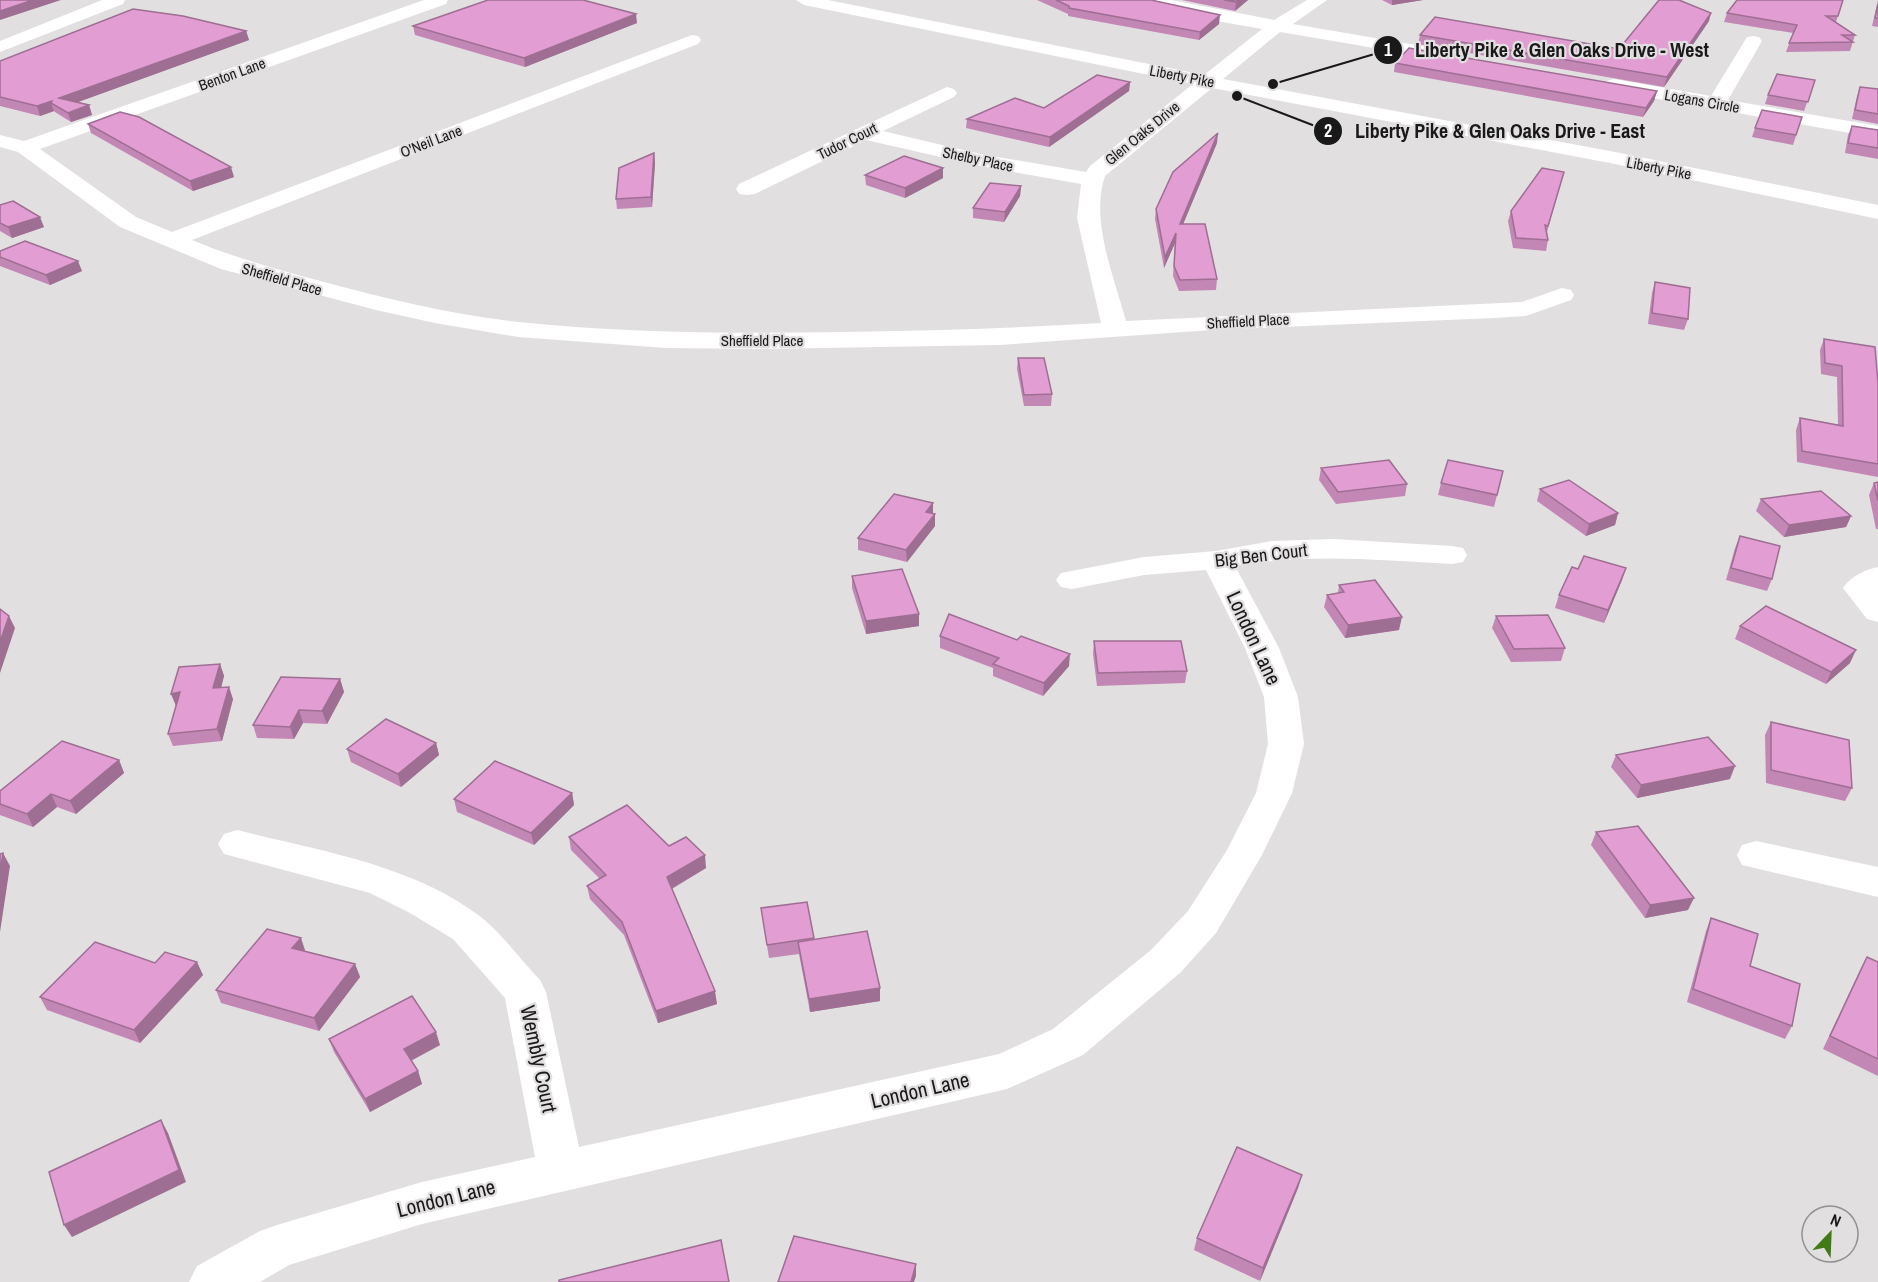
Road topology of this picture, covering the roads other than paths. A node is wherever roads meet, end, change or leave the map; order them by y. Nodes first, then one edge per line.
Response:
1 (117, 0) edge
2 (440, 0) edge
3 (804, 0) edge
4 (1150, 0) edge
5 (1319, 0) edge
6 (1277, 26) junction
7 (692, 40) dead end
8 (1753, 41) dead end
9 (0, 47) edge
10 (1465, 59) edge
11 (1206, 81) junction
12 (1595, 82) edge
13 (947, 93) dead end
14 (1716, 104) junction
15 (1878, 132) edge
16 (864, 133) junction
17 (0, 141) edge
18 (25, 148) junction
19 (1092, 179) junction
20 (747, 189) dead end
21 (1878, 212) edge
22 (170, 241) junction
23 (1562, 295) dead end
24 (1115, 329) junction
25 (1452, 555) dead end
26 (1216, 560) junction
27 (1878, 576) edge
28 (1072, 580) dead end
29 (1878, 612) edge
30 (237, 844) dead end
31 (1756, 855) dead end
32 (1878, 882) edge
33 (561, 1169) junction
34 (214, 1282) edge

1 - 9 street
2 - 18 street, Benton Lane
3 - 11 street, Liberty Pike
4 - 6 street
5 - 6 street, Glen Oaks Drive
6 - 10 street
6 - 11 street, Glen Oaks Drive
7 - 22 street, O'Neil Lane
8 - 14 street
11 - 19 street, Glen Oaks Drive
11 - 21 street, Liberty Pike
12 - 14 street, Logans Circle
13 - 16 street, Tudor Court
14 - 15 street, Logans Circle
16 - 19 street, Shelby Place
16 - 20 street, Tudor Court
17 - 18 street, Sheffield Place
18 - 22 street, Sheffield Place
19 - 24 street, Glen Oaks Drive
22 - 24 street, Sheffield Place
23 - 24 street, Sheffield Place
25 - 26 street, Big Ben Court
26 - 28 street, Big Ben Court
26 - 33 street, London Lane
27 - 29 street
30 - 33 street, Wembly Court
31 - 32 street
33 - 34 street, London Lane

